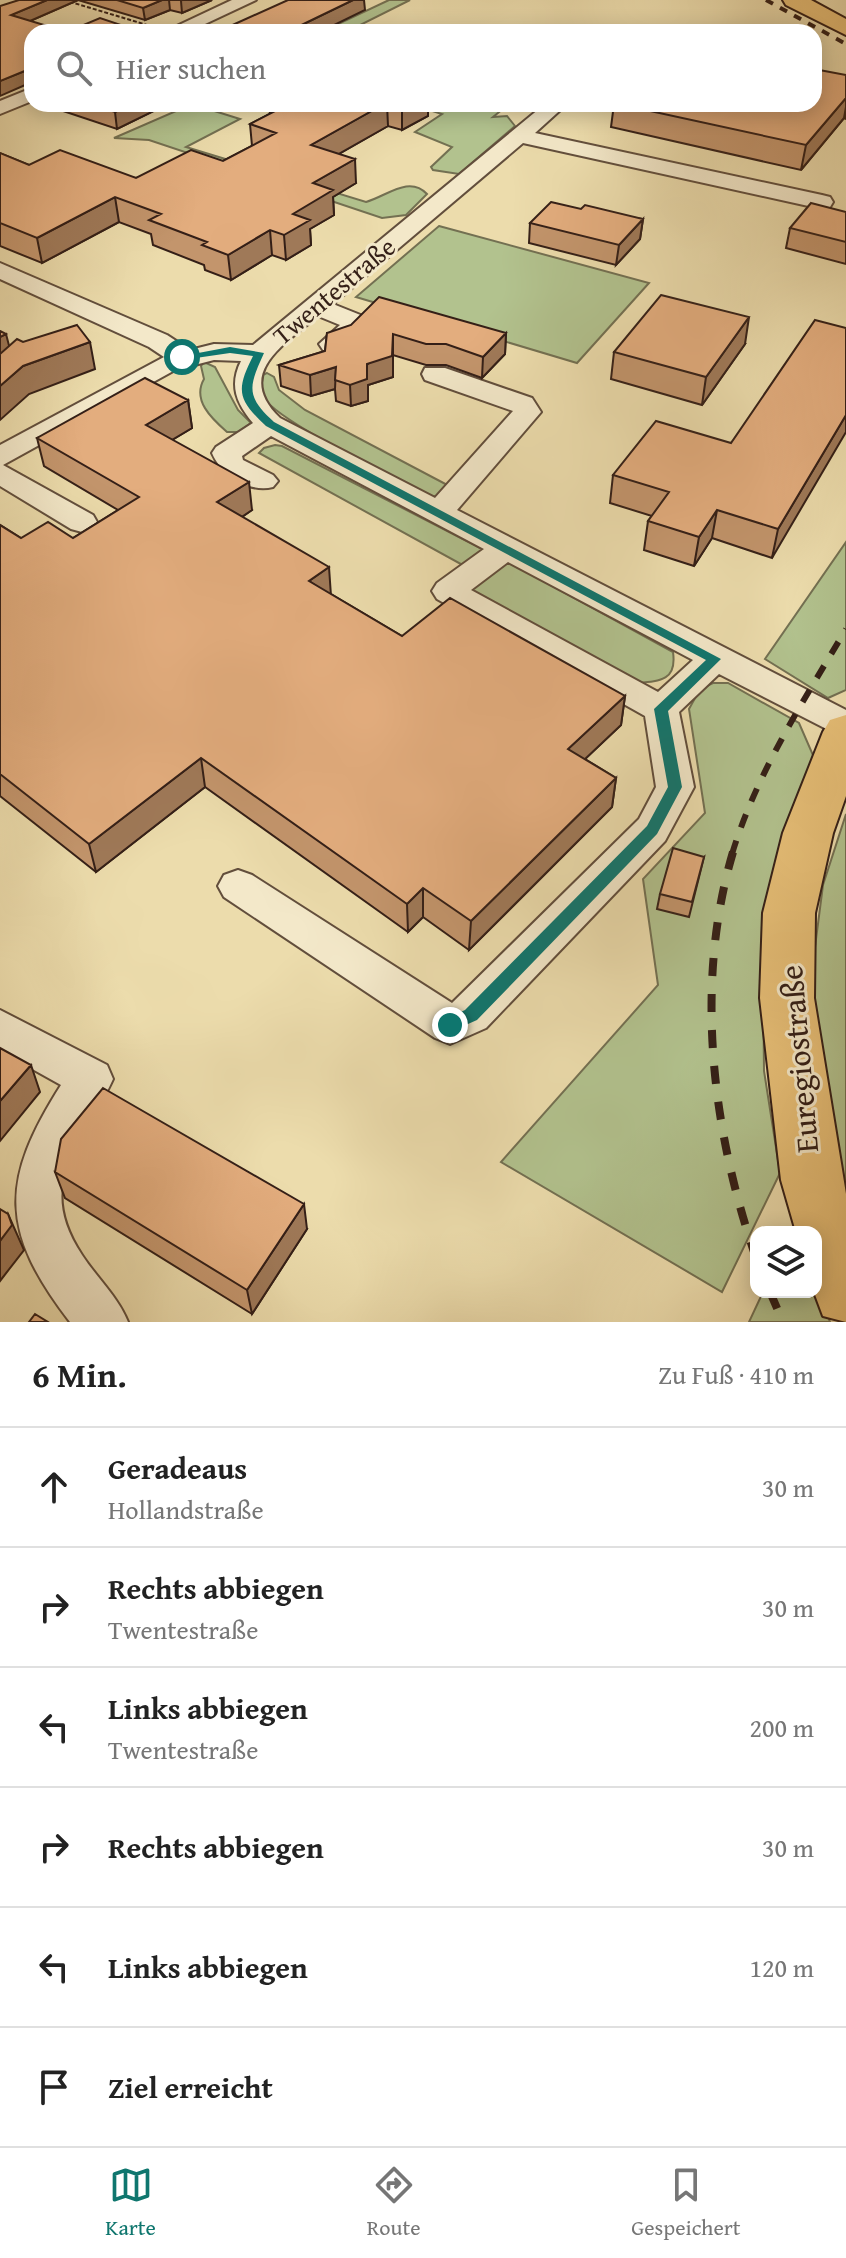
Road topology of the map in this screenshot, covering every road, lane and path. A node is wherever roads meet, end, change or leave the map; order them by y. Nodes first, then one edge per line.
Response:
1 (64, 0) edge
2 (247, 0) edge
3 (794, 0) edge
4 (146, 24) edge
5 (182, 24) edge
6 (846, 28) edge
7 (24, 98) edge
8 (0, 108) edge
9 (543, 112) edge
10 (521, 125) junction
11 (822, 202) edge
12 (0, 270) edge
13 (315, 306) junction
14 (332, 344) edge
15 (259, 353) junction
16 (182, 357) junction
17 (435, 374) dead end
18 (270, 424) junction
19 (3, 475) edge
20 (263, 481) dead end
21 (438, 513) junction
22 (82, 522) dead end
23 (506, 548) junction
24 (715, 659) junction
25 (661, 709) junction
26 (846, 726) edge
27 (846, 732) edge
28 (238, 886) dead end
29 (0, 1029) edge
30 (846, 1293) edge
31 (103, 1322) edge

1 - 4 path
2 - 5 street
3 - 6 main road
7 - 8 street
9 - 10 street, Twentestraße
10 - 11 street
10 - 13 street, Twentestraße
12 - 16 street
13 - 14 street
13 - 15 street, Twentestraße
15 - 16 street
15 - 18 street, Twentestraße
16 - 19 street
17 - 21 street
18 - 20 street
18 - 21 street, Twentestraße
19 - 22 street
21 - 23 street, Twentestraße
23 - 24 street, Twentestraße
23 - 25 street
24 - 25 street
24 - 26 street, Twentestraße
25 - 28 street
27 - 30 main road, Euregiostraße
29 - 31 street

